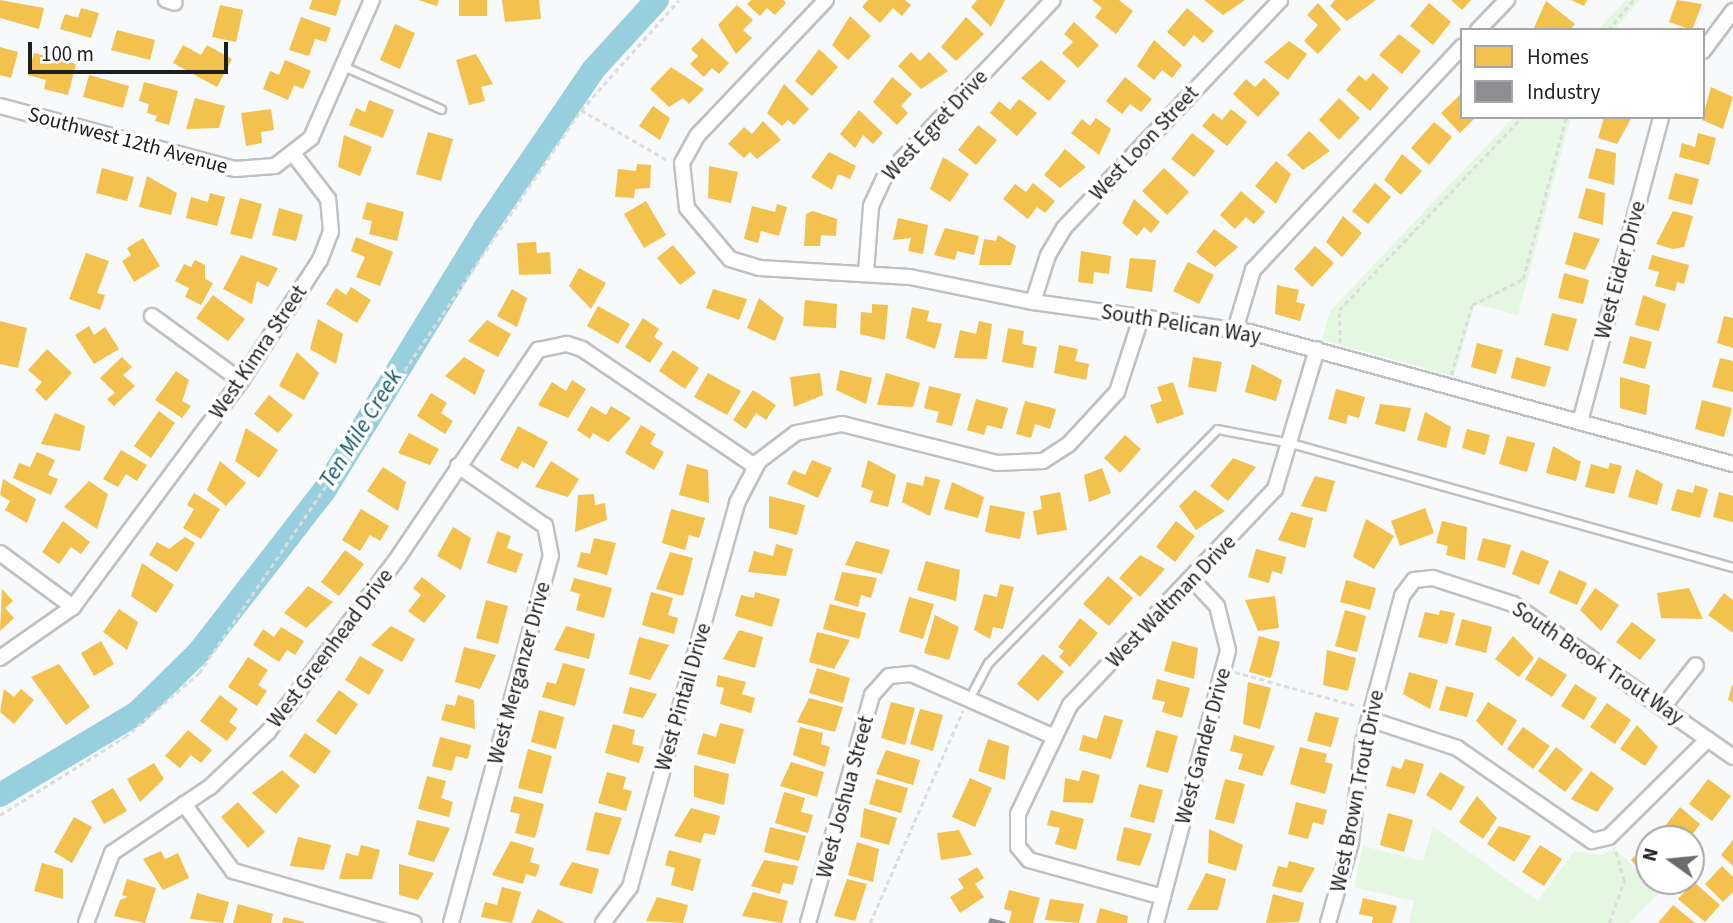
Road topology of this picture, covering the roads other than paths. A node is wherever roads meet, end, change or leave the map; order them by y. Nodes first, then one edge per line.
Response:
1 (372, 0) edge
2 (826, 0) edge
3 (1053, 0) edge
4 (1280, 0) edge
5 (1507, 0) edge
6 (1733, 11) edge
7 (1480, 28) edge
8 (1705, 48) edge
9 (1460, 49) edge
10 (343, 66) junction
11 (0, 106) edge
12 (441, 109) dead end
13 (1660, 119) edge
14 (295, 156) junction
15 (866, 274) junction
16 (1033, 302) junction
17 (152, 316) dead end
18 (1141, 318) junction
19 (1235, 330) junction
20 (1317, 349) junction
21 (241, 381) junction
22 (1580, 422) junction
23 (1291, 443) junction
24 (1733, 464) edge
25 (458, 466) junction
26 (755, 466) junction
27 (0, 553) edge
28 (1733, 567) edge
29 (1192, 579) junction
30 (1414, 580) joint
31 (73, 607) junction
32 (0, 658) edge
33 (1696, 665) dead end
34 (973, 691) dead end
35 (1663, 707) junction
36 (1369, 719) junction
37 (1052, 736) junction
38 (1708, 739) junction
39 (1733, 757) edge
40 (184, 804) junction
41 (1163, 897) junction
42 (86, 923) edge
43 (414, 923) edge
44 (451, 923) edge
45 (603, 923) edge
46 (808, 923) edge
47 (1156, 923) edge
48 (1328, 923) edge

1 - 10 street
2 - 15 street, South Pelican Way
3 - 15 street, West Egret Drive
4 - 16 street, West Loon Street
5 - 7 street
6 - 8 street
9 - 19 street
10 - 12 lane
10 - 14 street
11 - 14 street, Southwest 12th Avenue
13 - 22 street, West Eider Drive
14 - 21 street, West Kimra Street
15 - 16 street, South Pelican Way
16 - 18 street, South Pelican Way
17 - 21 street
18 - 19 street, South Pelican Way
18 - 26 street
19 - 20 street, South Pelican Way
20 - 22 street, South Pelican Way
20 - 23 street, West Waltman Drive
21 - 31 street, West Kimra Street
22 - 24 street, South Pelican Way
23 - 28 lane
23 - 29 street, West Waltman Drive
23 - 34 lane
25 - 26 street, West Greenhead Drive
25 - 40 street, West Greenhead Drive
25 - 44 street, West Merganzer Drive
26 - 45 street, West Pintail Drive
27 - 31 street
29 - 37 street, West Waltman Drive
29 - 41 street, West Gander Drive
30 - 35 street, South Brook Trout Way
30 - 36 street, West Brown Trout Drive
31 - 32 street, West Kimra Street
33 - 35 street
35 - 38 street, South Brook Trout Way
36 - 38 street
36 - 48 street, West Brown Trout Drive
37 - 41 street, West Waltman Drive
37 - 46 street, West Joshua Street
38 - 39 street, South Brook Trout Way
40 - 42 street, West Greenhead Drive
40 - 43 street
41 - 47 street, West Gander Drive

